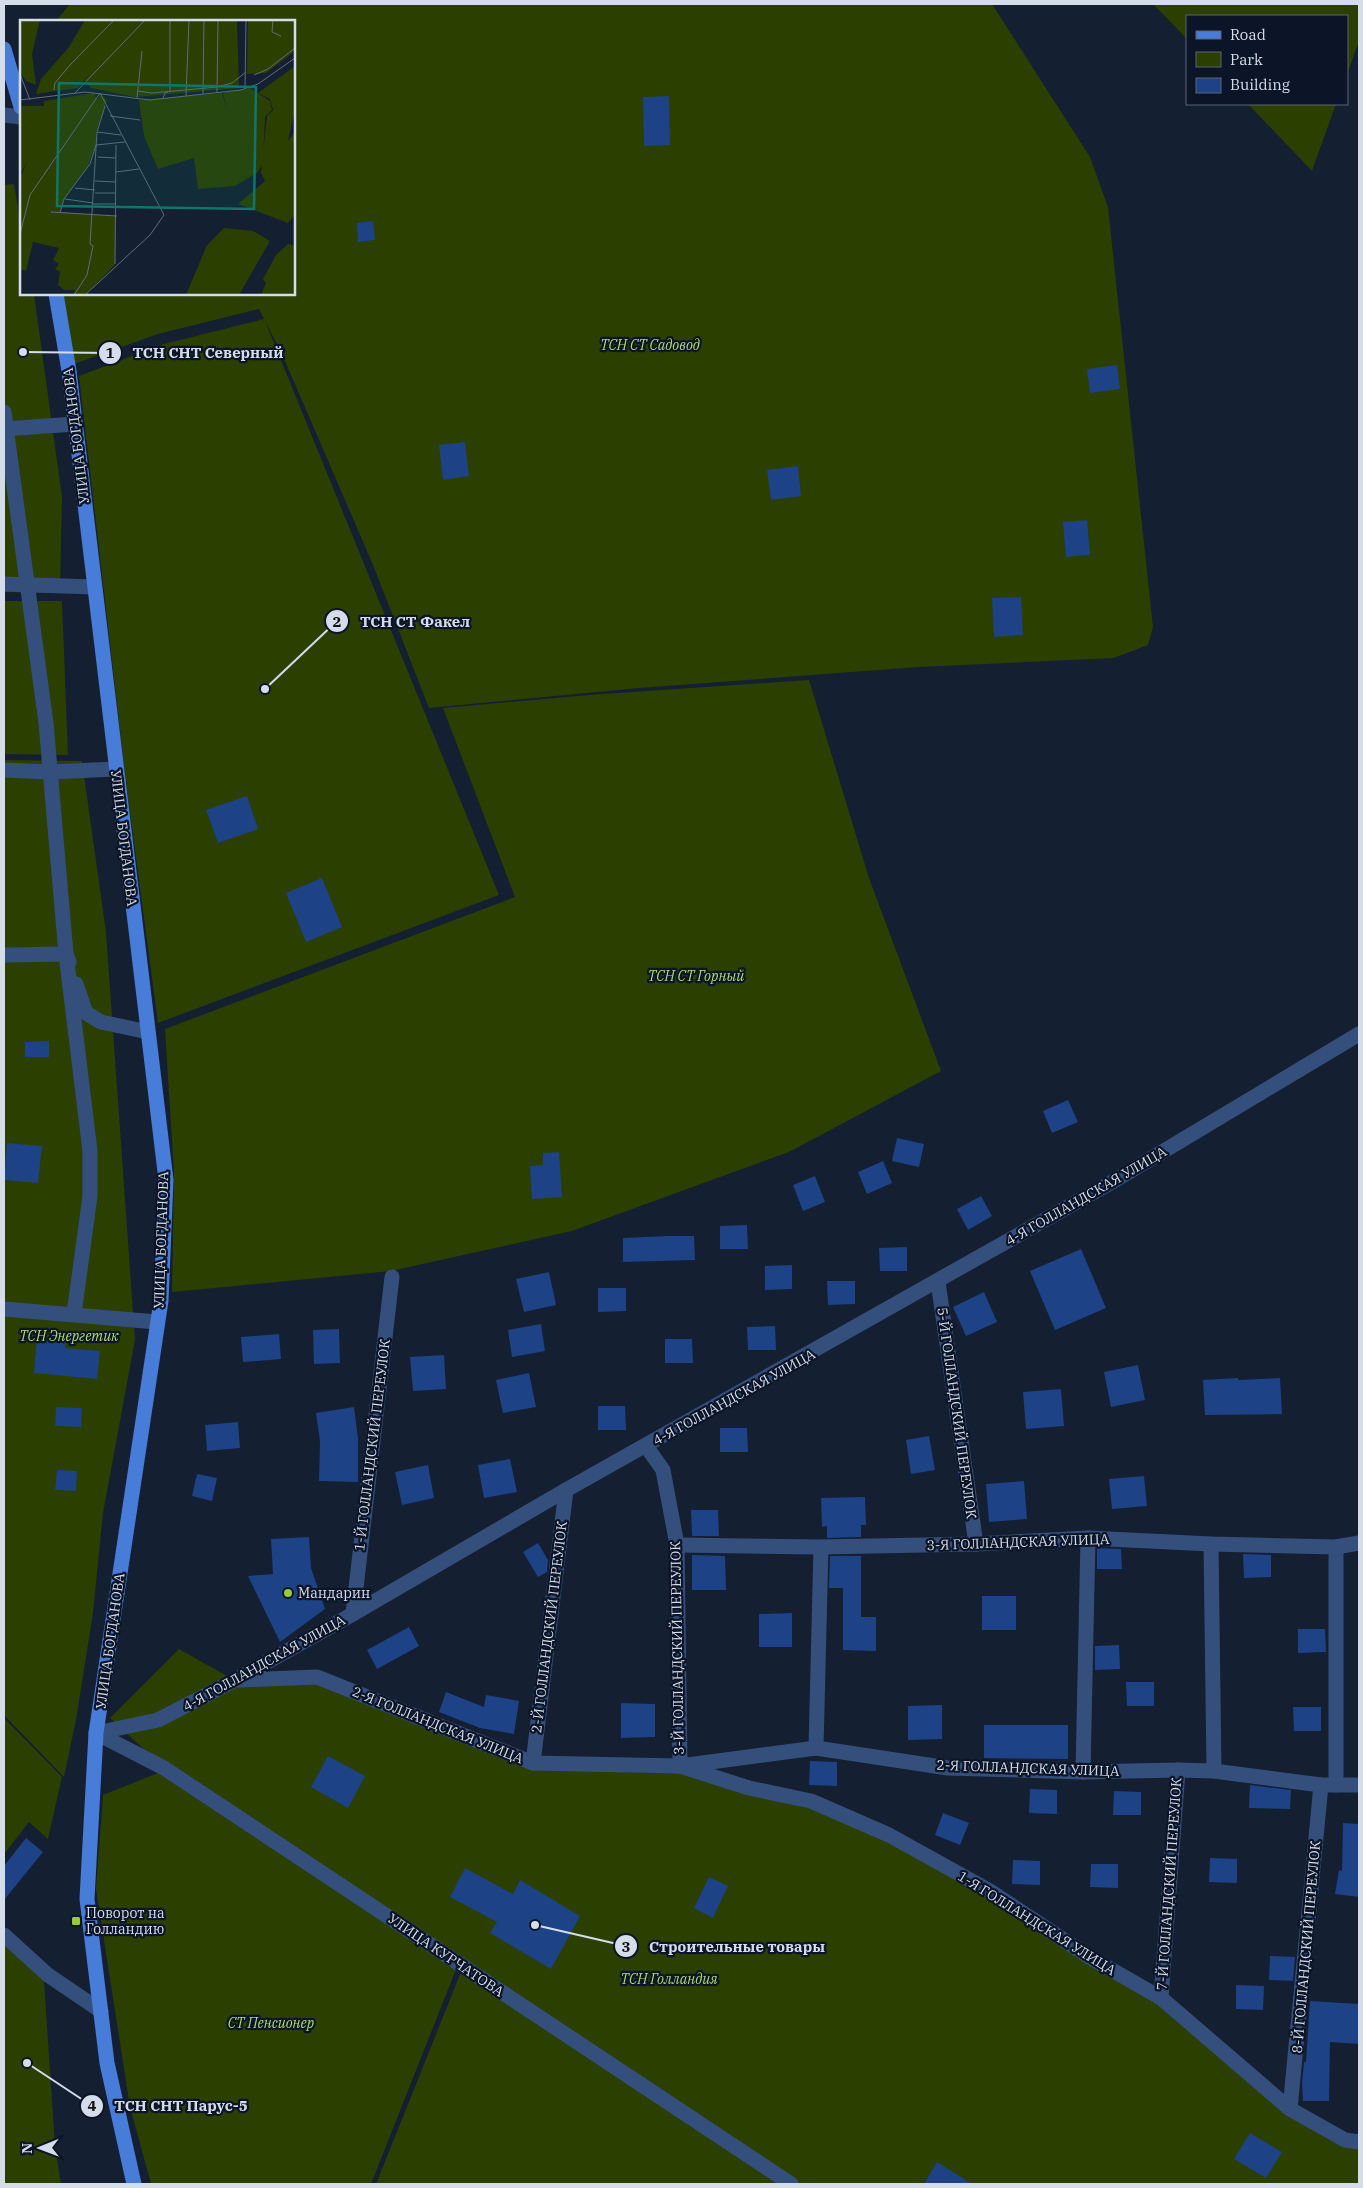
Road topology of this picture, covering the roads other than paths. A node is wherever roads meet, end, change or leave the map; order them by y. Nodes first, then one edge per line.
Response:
1 (4, 49) edge
2 (20, 104) edge
3 (4, 115) edge
4 (20, 117) edge
5 (56, 295) edge
6 (4, 412) edge
7 (75, 424) junction
8 (6, 429) edge
9 (29, 583) junction
10 (4, 584) edge
11 (94, 587) junction
12 (115, 769) junction
13 (4, 770) edge
14 (50, 772) junction
15 (66, 954) junction
16 (4, 955) edge
17 (148, 1032) junction
18 (1359, 1034) edge
19 (392, 1277) dead end
20 (938, 1282) junction
21 (4, 1308) edge
22 (74, 1314) junction
23 (157, 1322) junction
24 (646, 1446) junction
25 (566, 1490) junction
26 (1088, 1538) junction
27 (1359, 1543) edge
28 (976, 1544) junction
29 (1211, 1544) junction
30 (677, 1545) junction
31 (821, 1546) junction
32 (1336, 1546) junction
33 (353, 1614) junction
34 (235, 1680) junction
35 (96, 1733) junction
36 (816, 1748) junction
37 (533, 1763) junction
38 (680, 1766) junction
39 (1178, 1770) junction
40 (1214, 1771) junction
41 (1083, 1772) junction
42 (1329, 1785) junction
43 (1359, 1785) edge
44 (4, 1935) edge
45 (1161, 1998) junction
46 (100, 2011) junction
47 (1290, 2109) junction
48 (1359, 2142) edge
49 (134, 2184) edge
50 (790, 2184) edge

1 - 2 main road
3 - 4 street
5 - 7 main road, УЛИЦА БОГДАНОВА
6 - 8 street
7 - 8 street
7 - 11 main road, УЛИЦА БОГДАНОВА
8 - 9 street
9 - 10 street
9 - 11 street
9 - 14 street
11 - 12 main road, УЛИЦА БОГДАНОВА
12 - 14 street
12 - 17 main road, УЛИЦА БОГДАНОВА
13 - 14 street
14 - 15 street
15 - 16 street
15 - 17 street
15 - 22 street
17 - 23 main road, УЛИЦА БОГДАНОВА
18 - 20 street, 4-Я ГОЛЛАНДСКАЯ УЛИЦА
19 - 33 street, 1-Й ГОЛЛАНДСКИЙ ПЕРЕУЛОК
20 - 24 street, 4-Я ГОЛЛАНДСКАЯ УЛИЦА
20 - 28 street, 5-Й ГОЛЛАНДСКИЙ ПЕРЕУЛОК
21 - 22 street
22 - 23 street
23 - 35 main road, УЛИЦА БОГДАНОВА
24 - 25 street, 4-Я ГОЛЛАНДСКАЯ УЛИЦА
24 - 30 street, 3-Й ГОЛЛАНДСКИЙ ПЕРЕУЛОК
25 - 33 street, 4-Я ГОЛЛАНДСКАЯ УЛИЦА
25 - 37 street, 2-Й ГОЛЛАНДСКИЙ ПЕРЕУЛОК
26 - 28 street, 3-Я ГОЛЛАНДСКАЯ УЛИЦА
26 - 29 street, 3-Я ГОЛЛАНДСКАЯ УЛИЦА
26 - 41 street
27 - 32 street, 3-Я ГОЛЛАНДСКАЯ УЛИЦА
28 - 31 street, 3-Я ГОЛЛАНДСКАЯ УЛИЦА
29 - 32 street, 3-Я ГОЛЛАНДСКАЯ УЛИЦА
29 - 40 street
30 - 31 street, 3-Я ГОЛЛАНДСКАЯ УЛИЦА
30 - 38 street, 3-Й ГОЛЛАНДСКИЙ ПЕРЕУЛОК
31 - 36 street
32 - 42 street, 8-Й ГОЛЛАНДСКИЙ ПЕРЕУЛОК
33 - 34 street, 4-Я ГОЛЛАНДСКАЯ УЛИЦА
34 - 35 street, 4-Я ГОЛЛАНДСКАЯ УЛИЦА
34 - 37 street, 2-Я ГОЛЛАНДСКАЯ УЛИЦА
35 - 46 main road, УЛИЦА БОГДАНОВА
35 - 50 street, УЛИЦА КУРЧАТОВА
36 - 38 street, 2-Я ГОЛЛАНДСКАЯ УЛИЦА
36 - 41 street, 2-Я ГОЛЛАНДСКАЯ УЛИЦА
37 - 38 street, 2-Я ГОЛЛАНДСКАЯ УЛИЦА
38 - 45 street, 1-Я ГОЛЛАНДСКАЯ УЛИЦА
39 - 40 street, 2-Я ГОЛЛАНДСКАЯ УЛИЦА
39 - 41 street, 2-Я ГОЛЛАНДСКАЯ УЛИЦА
39 - 45 street, 7-Й ГОЛЛАНДСКИЙ ПЕРЕУЛОК
40 - 42 street, 2-Я ГОЛЛАНДСКАЯ УЛИЦА
42 - 43 street, 2-Я ГОЛЛАНДСКАЯ УЛИЦА
42 - 47 street, 8-Й ГОЛЛАНДСКИЙ ПЕРЕУЛОК
44 - 46 street
45 - 47 street, 1-Я ГОЛЛАНДСКАЯ УЛИЦА
46 - 49 main road, УЛИЦА БОГДАНОВА
47 - 48 street, 1-Я ГОЛЛАНДСКАЯ УЛИЦА

